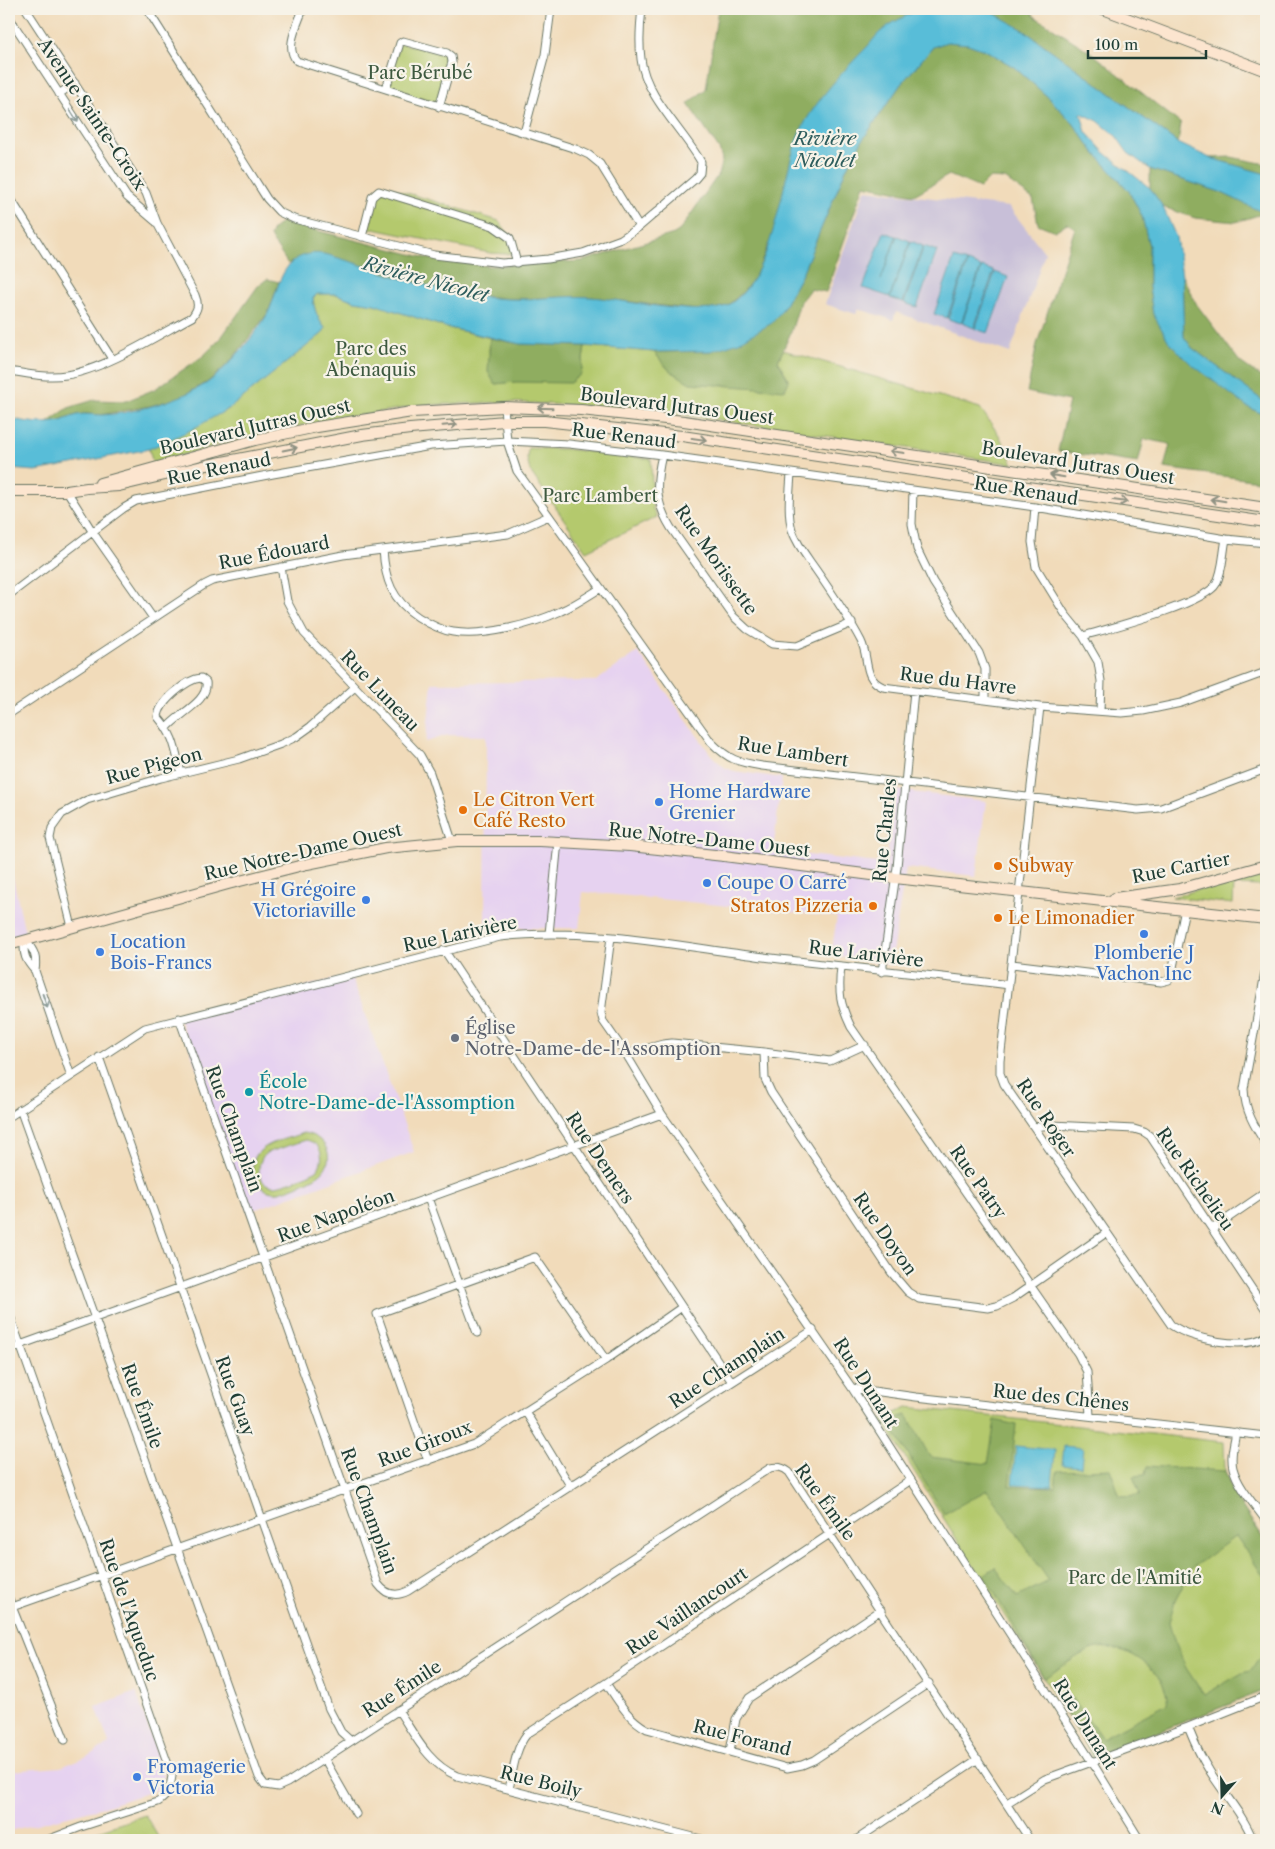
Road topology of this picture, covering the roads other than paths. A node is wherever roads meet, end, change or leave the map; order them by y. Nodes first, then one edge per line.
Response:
1 (26, 9) edge
2 (147, 9) edge
3 (303, 9) edge
4 (552, 9) edge
5 (642, 9) edge
6 (1103, 9) edge
7 (9, 17) edge
8 (1266, 71) edge
9 (75, 83) junction
10 (386, 89) junction
11 (59, 94) junction
12 (439, 107) junction
13 (524, 132) junction
14 (9, 196) edge
15 (157, 223) junction
16 (639, 227) junction
17 (362, 237) junction
18 (517, 263) junction
19 (112, 359) junction
20 (9, 371) edge
21 (504, 407) junction
22 (505, 421) junction
23 (507, 441) junction
24 (662, 455) junction
25 (791, 473) junction
26 (88, 488) junction
27 (913, 490) junction
28 (9, 491) edge
29 (67, 491) junction
30 (1035, 507) junction
31 (1266, 508) edge
32 (549, 516) junction
33 (1266, 522) edge
34 (92, 531) junction
35 (1226, 539) junction
36 (1266, 543) edge
37 (383, 550) junction
38 (281, 567) junction
39 (601, 588) junction
40 (9, 595) edge
41 (153, 618) junction
42 (852, 622) junction
43 (1083, 636) junction
44 (1266, 672) edge
45 (355, 687) junction
46 (914, 691) junction
47 (985, 700) junction
48 (1040, 707) junction
49 (1100, 711) junction
50 (9, 714) edge
51 (167, 728) junction
52 (1266, 769) edge
53 (181, 773) junction
54 (905, 783) junction
55 (1030, 797) junction
56 (452, 841) junction
57 (558, 842) junction
58 (1266, 866) edge
59 (895, 878) junction
60 (1019, 891) junction
61 (1102, 900) junction
62 (1185, 909) junction
63 (1266, 919) edge
64 (72, 927) junction
65 (549, 934) junction
66 (611, 937) junction
67 (25, 940) junction
68 (9, 945) edge
69 (444, 950) junction
70 (1012, 964) junction
71 (841, 967) junction
72 (1266, 967) edge
73 (882, 972) junction
74 (1009, 985) junction
75 (179, 1018) junction
76 (865, 1045) junction
77 (764, 1052) junction
78 (626, 1054) junction
79 (99, 1057) junction
80 (71, 1076) junction
81 (20, 1109) junction
82 (662, 1114) junction
83 (9, 1117) edge
84 (1034, 1127) junction
85 (1266, 1144) edge
86 (573, 1146) junction
87 (1266, 1192) edge
88 (428, 1198) junction
89 (1212, 1229) junction
90 (1106, 1233) junction
91 (264, 1258) junction
92 (460, 1284) junction
93 (1032, 1285) junction
94 (180, 1288) junction
95 (682, 1307) junction
96 (1266, 1310) edge
97 (9, 1313) edge
98 (95, 1319) junction
99 (813, 1330) junction
100 (477, 1333) dead end
101 (1266, 1336) edge
102 (20, 1345) junction
103 (9, 1352) edge
104 (606, 1360) junction
105 (732, 1382) junction
106 (852, 1388) junction
107 (524, 1411) junction
108 (1090, 1416) junction
109 (1236, 1432) junction
110 (1266, 1436) edge
111 (428, 1461) junction
112 (911, 1480) junction
113 (571, 1487) junction
114 (346, 1489) junction
115 (262, 1518) junction
116 (1266, 1521) edge
117 (830, 1534) junction
118 (178, 1548) junction
119 (100, 1575) junction
120 (10, 1602) edge
121 (881, 1610) junction
122 (928, 1683) junction
123 (606, 1684) junction
124 (1266, 1696) edge
125 (398, 1710) junction
126 (1188, 1727) junction
127 (64, 1740) dead end
128 (351, 1741) junction
129 (730, 1751) junction
130 (324, 1758) junction
131 (978, 1759) junction
132 (1092, 1762) junction
133 (509, 1789) junction
134 (1007, 1803) junction
135 (356, 1814) dead end
136 (47, 1840) edge
137 (705, 1840) edge
138 (856, 1840) edge
139 (1030, 1840) edge
140 (1140, 1840) edge
141 (1252, 1840) edge

1 - 9 street, Avenue Sainte-Croix
2 - 17 street
3 - 10 street
4 - 13 street
5 - 16 street
6 - 8 main road
7 - 11 street, Avenue Sainte-Croix
9 - 11 street
9 - 15 street, Avenue Sainte-Croix
10 - 12 street
10 - 12 street
11 -> 15 street, Avenue Sainte-Croix
12 - 13 street
13 - 16 street
14 - 19 street
15 - 19 street, Avenue Sainte-Croix
16 - 18 street
17 - 18 street
17 - 18 street
19 - 20 street
21 - 22 street, Rue Lambert
21 - 26 main road, Boulevard Jutras Ouest
31 -> 21 main road, Boulevard Jutras Ouest
22 - 23 street, Rue Lambert
26 -> 22 main road, Boulevard Jutras Ouest
22 -> 33 main road, Boulevard Jutras Ouest
23 - 24 street, Rue Renaud
23 - 32 street, Rue Lambert
23 - 34 street, Rue Renaud
24 - 25 street, Rue Renaud
24 - 42 street, Rue Morissette
25 - 27 street, Rue Renaud
25 - 42 street, Rue du Havre
26 - 29 main road, Boulevard Jutras Ouest
27 - 30 street, Rue Renaud
27 - 47 street
28 - 29 main road, Boulevard Jutras Ouest
29 - 34 street
30 - 35 street, Rue Renaud
30 - 43 street
32 - 37 street, Rue Édouard
32 - 39 street, Rue Lambert
34 - 40 street, Rue Renaud
34 - 41 street
35 - 36 street, Rue Renaud
35 - 43 street
37 - 38 street, Rue Édouard
37 - 39 street
38 - 41 street, Rue Édouard
38 - 45 street, Rue Luneau
39 - 54 street, Rue Lambert
41 - 50 street, Rue Édouard
42 - 46 street, Rue du Havre
43 - 49 street
44 - 49 street, Rue du Havre
45 - 53 street, Rue Pigeon
45 - 56 street, Rue Luneau
46 - 47 street, Rue du Havre
46 - 54 street, Rue Charles
47 - 48 street, Rue du Havre
48 - 49 street, Rue du Havre
48 - 55 street, Rue Roger
51 - 51 street
51 - 53 street
52 - 55 street, Rue Lambert
53 - 64 street, Rue Pigeon
54 - 55 street, Rue Lambert
54 - 59 street, Rue Charles
55 - 60 street, Rue Roger
56 - 57 main road, Rue Notre-Dame Ouest
56 - 64 main road, Rue Notre-Dame Ouest
57 - 59 main road, Rue Notre-Dame Ouest
57 - 65 street
58 - 61 main road, Rue Cartier
59 - 60 main road, Rue Notre-Dame Ouest
59 - 73 street, Rue Charles
60 - 61 main road, Rue Notre-Dame Ouest
60 - 70 street, Rue Roger
61 - 62 main road, Rue Notre-Dame Ouest
62 - 63 main road, Rue Notre-Dame Ouest
62 - 70 street
64 - 67 main road, Rue Notre-Dame Ouest
65 - 66 street, Rue Larivière
65 - 69 street, Rue Larivière
66 - 71 street, Rue Larivière
66 - 78 street, Rue Dunant
67 - 68 main road, Rue Notre-Dame Ouest
67 -> 80 street
69 - 75 street, Rue Larivière
69 - 86 street, Rue Demers
70 - 74 street, Rue Roger
71 - 73 street, Rue Larivière
71 - 76 street, Rue Patry
72 - 85 street
73 - 74 street, Rue Larivière
74 - 84 street, Rue Roger
75 - 79 street, Rue Larivière
75 - 91 street, Rue Champlain
76 - 77 street
76 - 93 street, Rue Patry
77 - 78 street
77 - 93 street, Rue Doyon
78 - 82 street, Rue Dunant
79 - 80 street, Rue Larivière
79 - 94 street, Rue Guay
80 - 81 street, Rue Larivière
81 - 83 street, Rue Larivière
81 - 98 street, Rue Émile
82 - 86 street, Rue Napoléon
82 - 99 street, Rue Dunant
84 - 89 street, Rue Richelieu
84 - 90 street, Rue Roger
86 - 88 street, Rue Napoléon
86 - 95 street, Rue Demers
87 - 89 street
88 - 91 street, Rue Napoléon
88 - 92 street
89 - 96 street, Rue Richelieu
90 - 93 street, Rue Doyon
90 - 101 street, Rue Roger
91 - 94 street, Rue Napoléon
91 - 114 street, Rue Champlain
92 - 100 street
92 - 104 street
92 - 111 street
93 - 108 street, Rue Patry
94 - 98 street, Rue Napoléon
94 - 115 street, Rue Guay
95 - 104 street, Rue Giroux
95 - 105 street, Rue Demers
97 - 102 street, Rue de l'Aqueduc
98 - 102 street, Rue Napoléon
98 - 118 street, Rue Émile
99 - 105 street, Rue Champlain
99 - 106 street, Rue Dunant
102 - 103 street, Rue Napoléon
102 - 119 street, Rue de l'Aqueduc
104 - 107 street, Rue Giroux
105 - 113 street, Rue Champlain
106 - 108 street, Rue des Chênes
106 - 112 street, Rue Dunant
107 - 111 street, Rue Giroux
107 - 113 street
108 - 109 street, Rue des Chênes
109 - 110 street, Rue des Chênes
109 - 116 street
111 - 114 street, Rue Giroux
112 - 117 street, Rue Vaillancourt
112 - 132 street, Rue Dunant
113 - 114 street, Rue Champlain
114 - 115 street, Rue Giroux
115 - 118 street, Rue Giroux
115 - 128 street, Rue Guay
117 - 121 street, Rue Émile
117 - 123 street, Rue Vaillancourt
117 - 125 street, Rue Émile
118 - 119 street, Rue Giroux
118 - 130 street, Rue Émile
119 - 120 street, Rue Giroux
119 - 136 street, Rue de l'Aqueduc
120 - 127 street
121 - 122 street, Rue Émile
121 - 129 street
122 - 129 street, Rue Forand
122 - 131 street, Rue Émile
123 - 129 street, Rue Forand
123 - 133 street, Rue Vaillancourt
124 - 126 street
125 - 128 street, Rue Émile
125 - 133 street, Rue Boily
126 - 132 street
126 - 141 street
128 - 130 street, Rue Émile
130 - 135 street
131 - 134 street, Rue Émile
131 - 138 street
132 - 134 street
132 - 140 street, Rue Dunant
133 - 137 street, Rue Boily
134 - 139 street, Rue Émile

